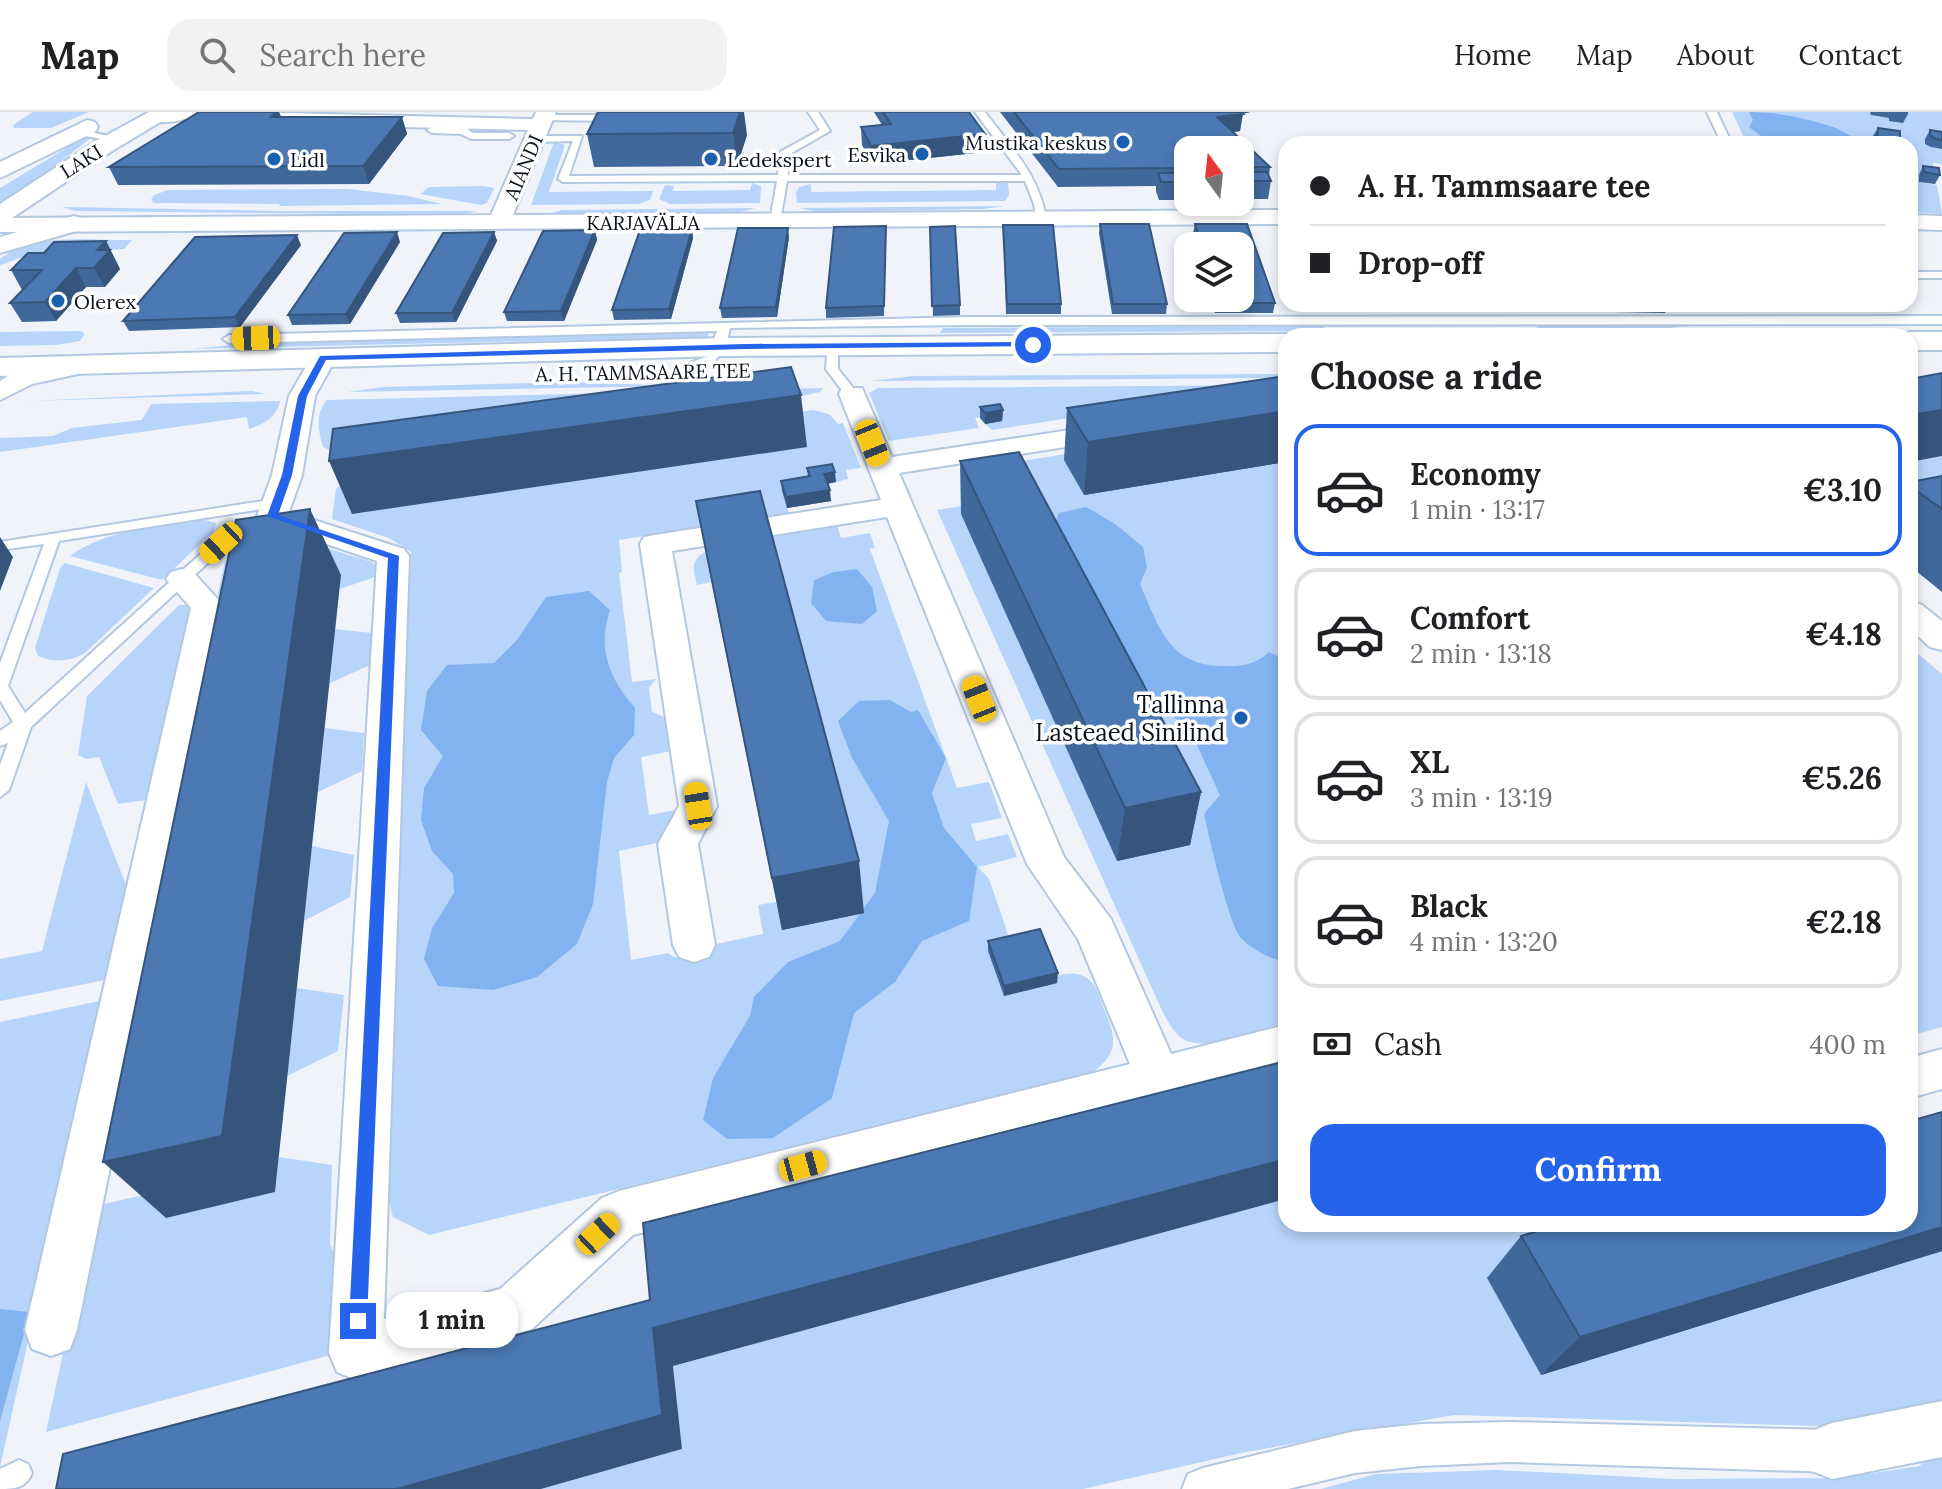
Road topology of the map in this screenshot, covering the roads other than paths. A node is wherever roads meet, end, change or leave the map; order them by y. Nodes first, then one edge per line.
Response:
1 (123, 112) edge
2 (192, 112) edge
3 (254, 112) edge
4 (813, 112) edge
5 (980, 112) edge
6 (1712, 112) edge
7 (215, 114) edge
8 (160, 115) edge
9 (612, 115) edge
10 (626, 118) edge
11 (542, 124) edge
12 (466, 127) junction
13 (432, 130) dead end
14 (77, 132) junction
15 (509, 136) dead end
16 (1723, 136) edge
17 (104, 146) junction
18 (0, 171) edge
19 (783, 178) junction
20 (1028, 178) junction
21 (40, 187) junction
22 (0, 215) edge
23 (1278, 217) edge
24 (1041, 219) junction
25 (775, 221) junction
26 (499, 222) junction
27 (1918, 222) edge
28 (1942, 223) edge
29 (74, 224) junction
30 (0, 225) edge
31 (0, 245) edge
32 (1918, 275) edge
33 (1942, 275) edge
34 (1342, 320) junction
35 (1942, 320) edge
36 (1345, 328) edge
37 (723, 338) junction
38 (229, 339) dead end
39 (1918, 341) edge
40 (1942, 341) edge
41 (1278, 343) edge
42 (1918, 363) edge
43 (1942, 363) edge
44 (1278, 364) edge
45 (318, 368) junction
46 (839, 369) junction
47 (678, 372) junction
48 (1, 384) edge
49 (1149, 426) edge
50 (882, 467) junction
51 (898, 506) junction
52 (274, 510) junction
53 (53, 538) junction
54 (0, 546) edge
55 (182, 579) junction
56 (1918, 619) edge
57 (1942, 639) edge
58 (23, 724) junction
59 (0, 740) edge
60 (0, 790) edge
61 (694, 945) dead end
62 (1278, 1047) edge
63 (1942, 1069) edge
64 (1157, 1075) junction
65 (1918, 1076) edge
66 (51, 1330) dead end
67 (1942, 1429) edge
68 (1832, 1451) joint
69 (1203, 1489) edge

1 - 14 main road, LAKI
2 - 7 street
2 - 8 street
3 - 12 street
4 - 19 lane
5 - 20 lane
6 - 16 lane
8 - 17 main road, LAKI
9 - 10 lane
9 - 11 lane
11 - 12 street
11 - 19 lane
11 - 26 street, AIANDI
12 - 13 lane
12 - 15 lane
14 - 17 lane
14 - 18 main road, LAKI
17 - 21 main road, LAKI
19 - 20 lane
19 - 25 lane
20 - 24 lane
21 - 22 main road, LAKI
21 - 29 main road
23 - 24 street, KARJAVÄLJA
24 - 25 street, KARJAVÄLJA
25 - 26 street, KARJAVÄLJA
26 - 29 street, KARJAVÄLJA
27 - 28 street
29 - 30 street, KARJAVÄLJA
29 - 31 main road
32 - 33 lane
34 - 35 lane
34 - 36 lane
34 - 37 lane
37 - 38 lane
37 - 45 main road, A. H. TAMMSAARE TEE
37 - 46 main road, A. H. TAMMSAARE TEE
37 - 47 lane
39 - 40 main road
41 - 46 main road, A. H. TAMMSAARE TEE
42 - 43 main road
44 - 46 main road, A. H. TAMMSAARE TEE
45 - 47 main road, A. H. TAMMSAARE TEE
45 - 48 main road, A. H. TAMMSAARE TEE
45 - 48 main road, A. H. TAMMSAARE TEE
45 - 52 street
46 - 47 main road, A. H. TAMMSAARE TEE
46 - 50 street
49 - 50 street
50 - 51 street
51 - 61 street
51 - 64 street
52 - 53 lane
52 - 55 lane
52 - 64 street
53 - 54 lane
53 - 58 lane
55 - 58 lane
55 - 66 street
56 - 57 street
58 - 59 lane
58 - 60 lane
62 - 64 street
63 - 65 street
67 - 68 street
68 - 69 street

